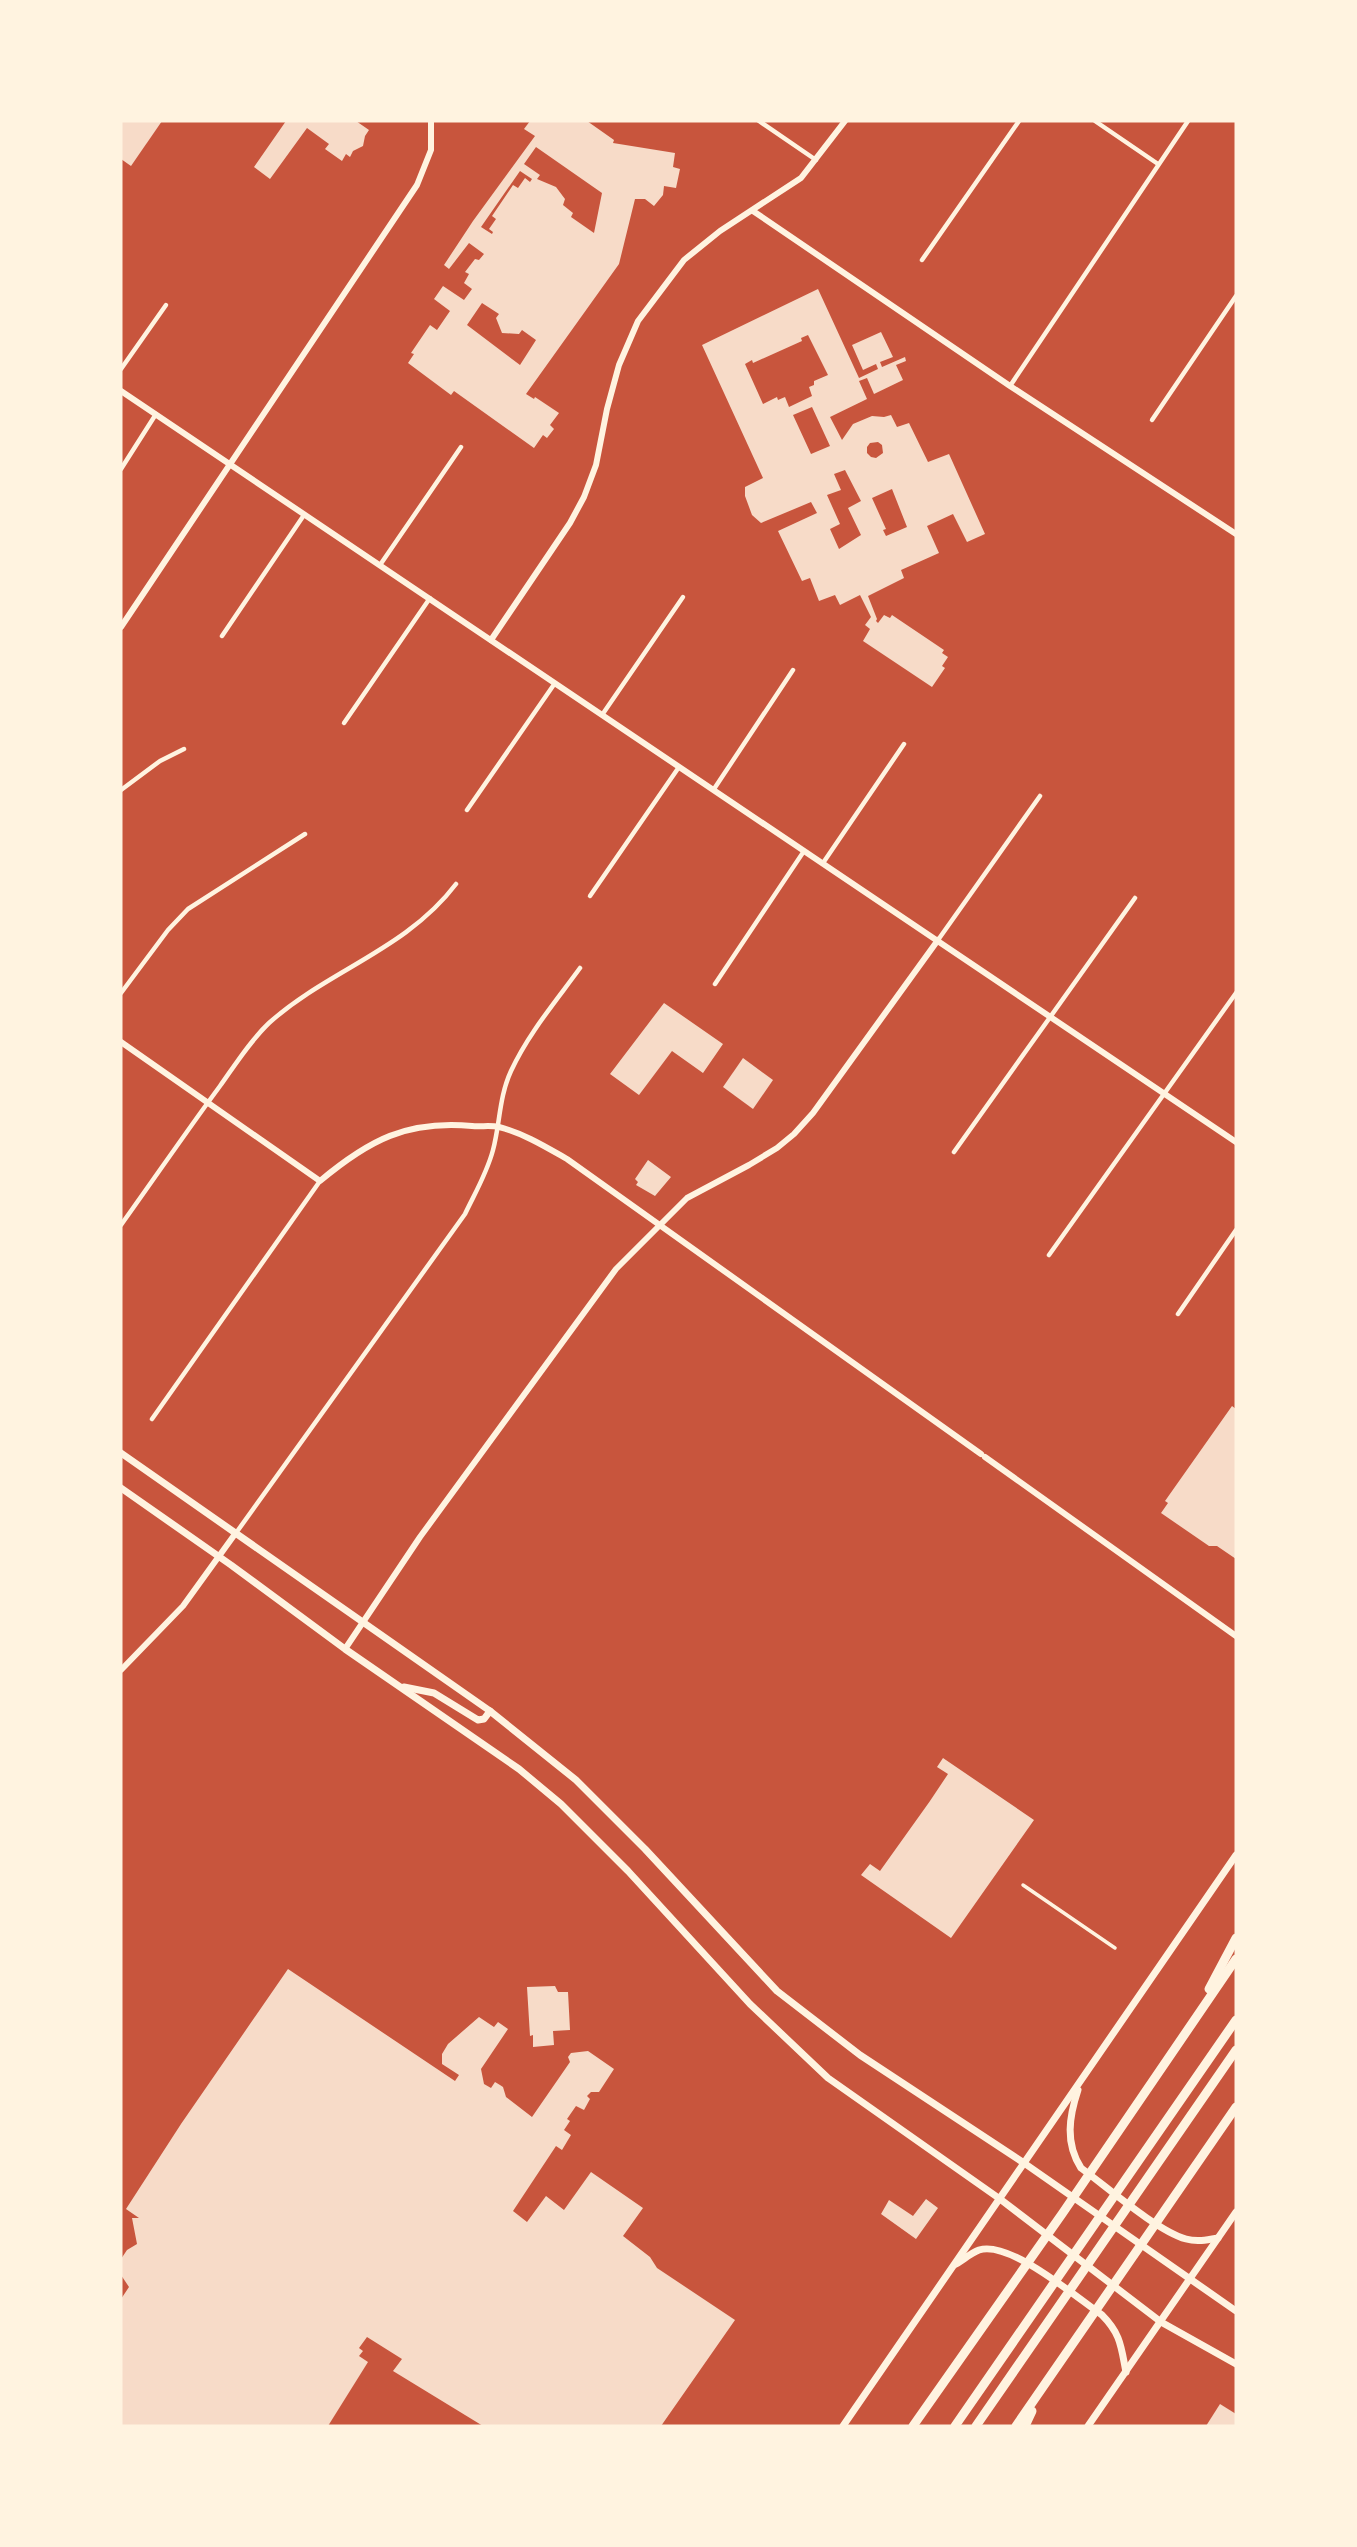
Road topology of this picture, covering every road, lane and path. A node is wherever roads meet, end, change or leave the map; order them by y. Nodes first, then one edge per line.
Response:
1 (431, 121) edge
2 (760, 121) edge
3 (845, 121) edge
4 (1018, 121) edge
5 (1095, 121) edge
6 (1188, 121) edge
7 (817, 160) junction
8 (1158, 164) junction
9 (753, 211) junction
10 (922, 260) dead end
11 (1236, 296) edge
12 (166, 305) dead end
13 (121, 369) edge
14 (1010, 386) junction
15 (121, 391) edge
16 (156, 414) junction
17 (1152, 420) dead end
18 (461, 447) dead end
19 (230, 465) junction
20 (121, 469) edge
21 (304, 515) junction
22 (1236, 534) edge
23 (380, 565) junction
24 (683, 597) dead end
25 (430, 598) junction
26 (121, 627) edge
27 (222, 636) dead end
28 (492, 640) junction
29 (793, 670) dead end
30 (555, 682) junction
31 (602, 715) junction
32 (344, 723) dead end
33 (904, 744) dead end
34 (184, 749) dead end
35 (680, 766) junction
36 (714, 789) junction
37 (121, 790) edge
38 (1040, 796) dead end
39 (467, 810) dead end
40 (305, 834) dead end
41 (804, 850) junction
42 (823, 863) junction
43 (456, 884) dead end
44 (590, 896) dead end
45 (1135, 898) dead end
46 (937, 940) junction
47 (580, 968) dead end
48 (715, 984) dead end
49 (121, 993) edge
50 (1236, 993) edge
51 (1051, 1016) junction
52 (121, 1042) edge
53 (1165, 1094) junction
54 (208, 1102) junction
55 (497, 1127) junction
56 (1236, 1142) edge
57 (954, 1152) dead end
58 (320, 1181) junction
59 (659, 1224) junction
60 (121, 1226) edge
61 (1236, 1230) edge
62 (1049, 1255) dead end
63 (1178, 1314) dead end
64 (152, 1419) dead end
65 (121, 1453) edge
66 (121, 1488) edge
67 (235, 1534) junction
68 (218, 1557) junction
69 (362, 1622) junction
70 (1236, 1636) edge
71 (345, 1649) junction
72 (121, 1670) edge
73 (400, 1686) junction
74 (490, 1711) junction
75 (1236, 1855) edge
76 (1023, 1885) dead end
77 (1236, 1938) edge
78 (1115, 1948) dead end
79 (1236, 1959) edge
80 (1236, 2020) edge
81 (1190, 2025) junction
82 (1236, 2050) edge
83 (1082, 2079) junction
84 (1236, 2107) edge
85 (1024, 2163) junction
86 (1000, 2199) junction
87 (1236, 2212) edge
88 (1218, 2238) junction
89 (954, 2266) junction
90 (1190, 2279) junction
91 (1236, 2311) edge
92 (1161, 2322) junction
93 (1236, 2364) edge
94 (1126, 2372) junction
95 (1043, 2388) junction
96 (843, 2426) edge
97 (913, 2426) edge
98 (955, 2426) edge
99 (976, 2426) edge
100 (1016, 2426) edge
101 (1025, 2426) edge
102 (1088, 2426) edge

1 - 19 street
2 - 7 street
3 - 7 street
4 - 10 street
5 - 8 street
6 - 8 street
7 - 9 street
8 - 14 street
9 - 14 street
9 - 28 street
11 - 17 street
12 - 13 street
14 - 22 street
15 - 16 street
16 - 19 street
16 - 20 street
18 - 23 street
19 - 21 street
19 - 26 street
21 - 23 street
21 - 27 street
23 - 25 street
24 - 31 street
25 - 28 street
25 - 32 street
28 - 30 street
29 - 36 street
30 - 31 street
30 - 39 street
31 - 35 street
33 - 42 street
34 - 37 street
35 - 36 street
35 - 44 street
36 - 41 street
38 - 46 street
40 - 49 street
41 - 42 street
41 - 48 street
42 - 46 street
43 - 54 street
45 - 51 street
46 - 51 street
46 - 59 street
47 - 55 street
50 - 53 street
51 - 53 street
51 - 57 street
52 - 54 street
53 - 56 street
53 - 62 street
54 - 58 street
54 - 60 street
55 - 58 street
55 - 59 street
55 - 67 street
58 - 64 street
59 - 69 street
59 - 70 street
61 - 63 street
65 - 67 main road
66 - 68 main road
67 - 68 street
67 - 69 main road
68 - 71 main road
68 - 72 street
69 - 71 street
69 - 74 main road
71 - 73 main road
73 - 74 main road
73 - 86 main road
74 - 85 main road
75 - 83 main road
76 - 78 street
77 - 81 highway
79 - 81 highway
80 - 98 highway
81 - 97 highway
82 - 99 highway
83 - 85 main road
83 - 88 main road
84 - 95 highway
85 - 86 main road
85 - 90 main road
86 - 89 main road
86 - 92 main road
87 - 88 main road
88 - 90 main road
89 - 94 main road
89 - 96 main road
90 - 91 main road
90 - 92 main road
92 - 93 main road
92 - 94 main road
94 - 102 main road
95 - 100 highway
95 - 101 highway

